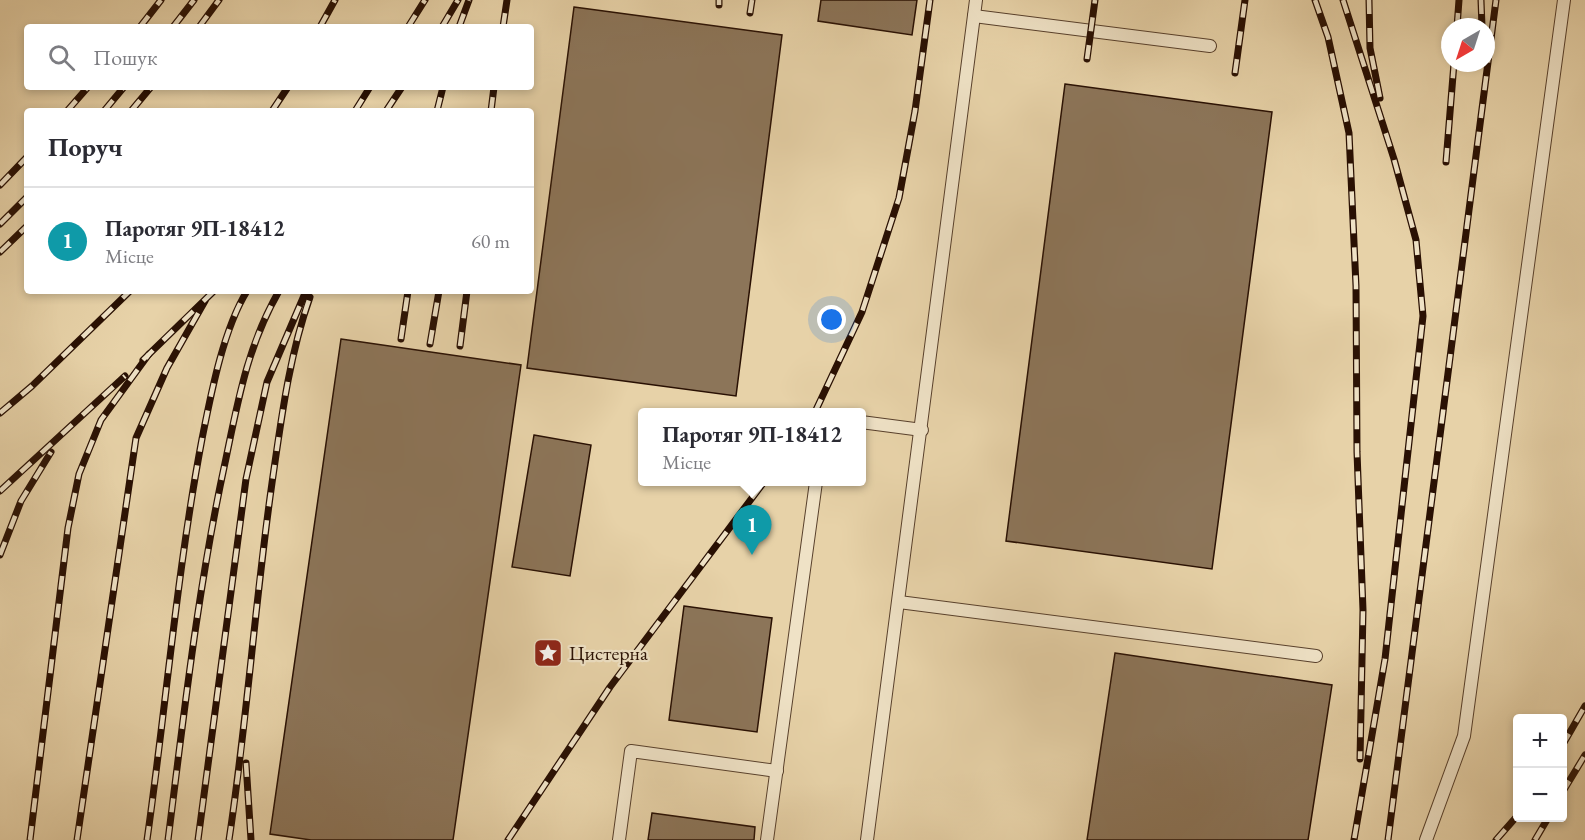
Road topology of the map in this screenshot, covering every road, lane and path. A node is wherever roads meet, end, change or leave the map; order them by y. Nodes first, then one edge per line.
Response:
1 (976, 0) edge
2 (1564, 0) edge
3 (974, 16) junction
4 (1210, 46) dead end
5 (866, 423) edge
6 (922, 430) junction
7 (815, 486) edge
8 (900, 603) junction
9 (1316, 656) dead end
10 (777, 771) junction
11 (619, 840) edge
12 (767, 840) edge
13 (867, 840) edge
14 (1426, 840) edge

1 - 3 lane
2 - 14 lane
3 - 4 lane
3 - 6 lane
5 - 6 lane
6 - 8 lane
7 - 10 lane
8 - 9 lane
8 - 13 lane
10 - 11 lane
10 - 12 lane

